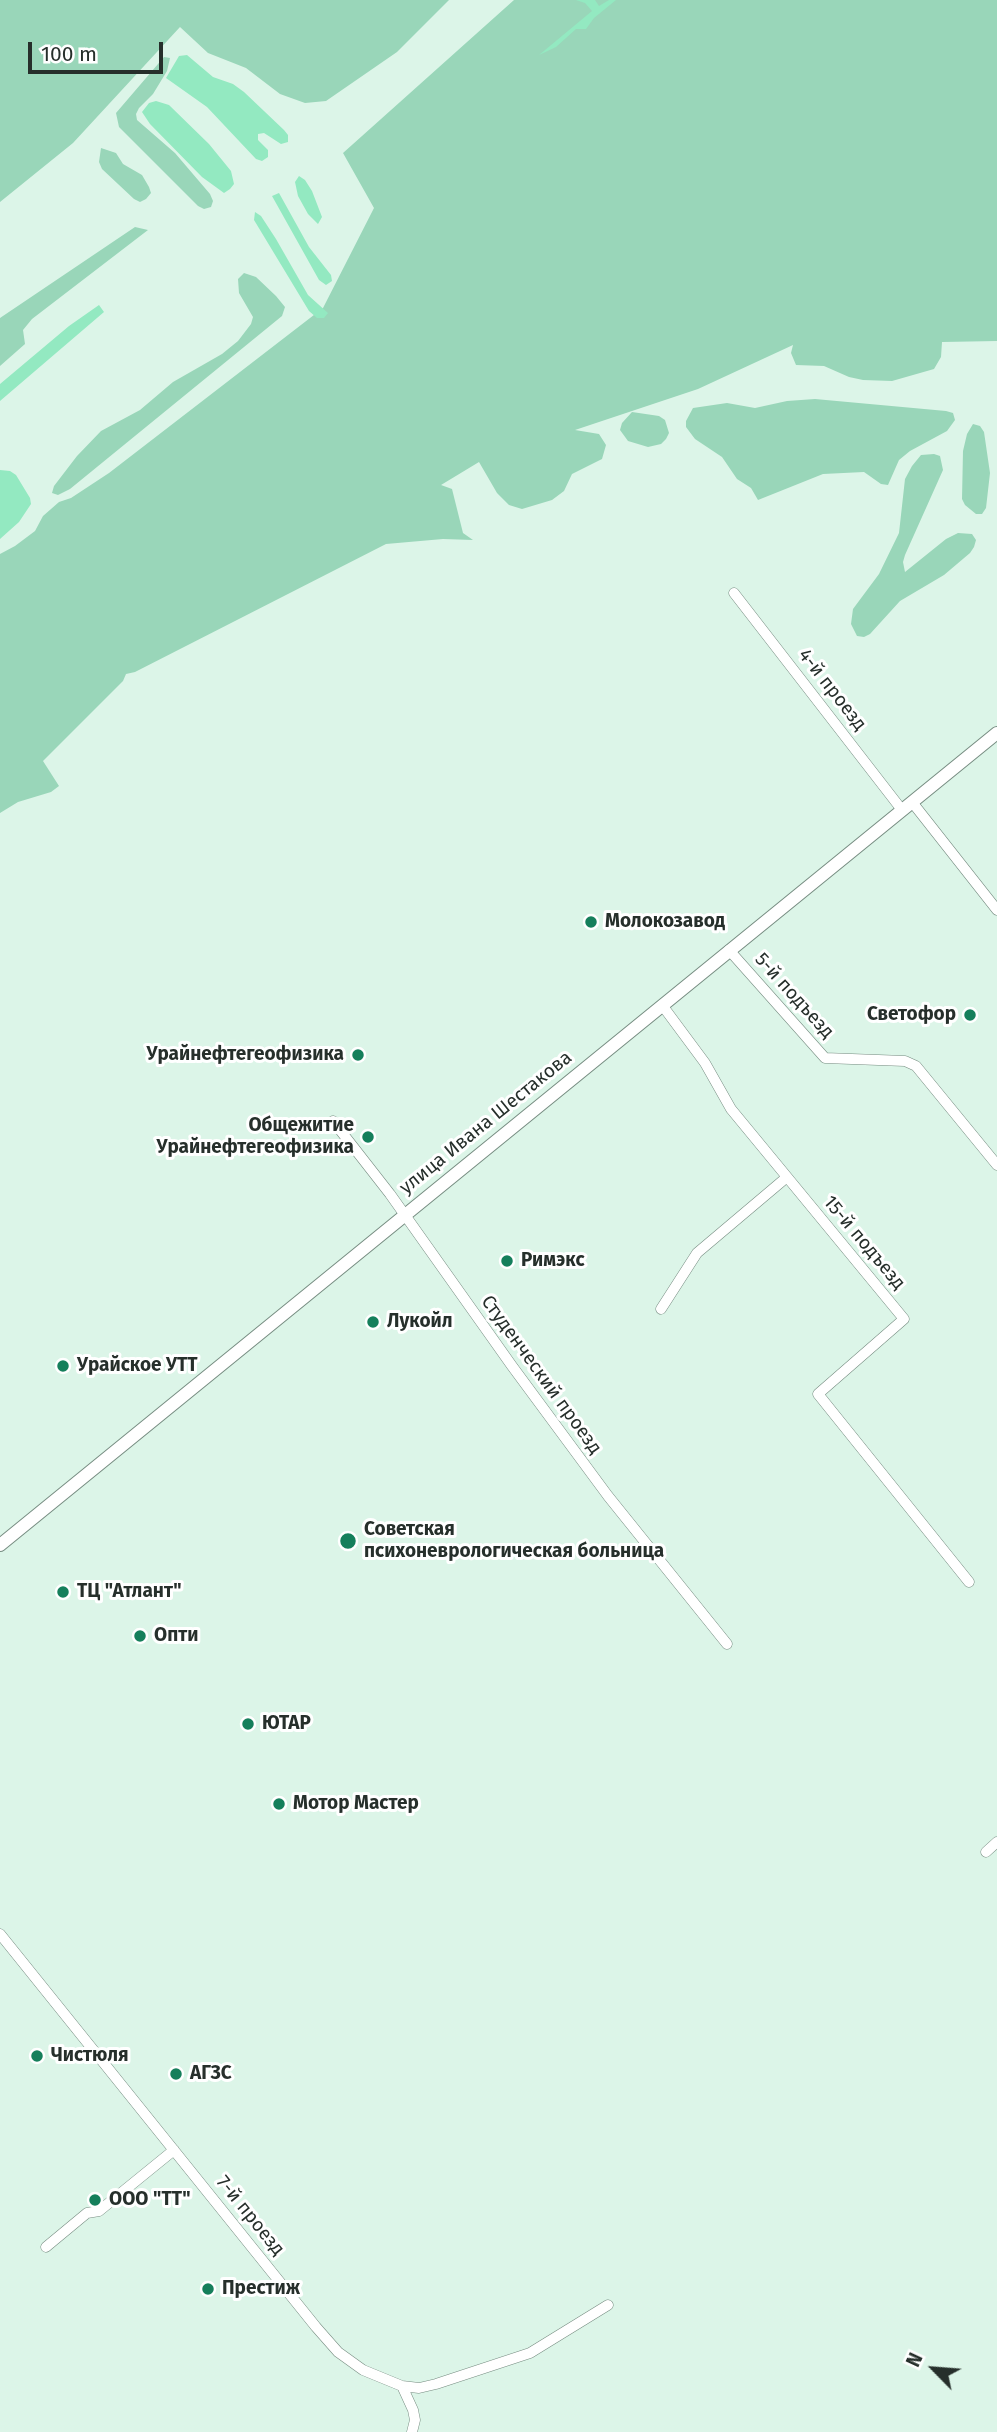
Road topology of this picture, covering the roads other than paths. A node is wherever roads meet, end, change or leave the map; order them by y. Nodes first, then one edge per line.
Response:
1 (734, 593) dead end
2 (997, 733) edge
3 (907, 806) junction
4 (997, 910) edge
5 (729, 950) junction
6 (662, 1005) junction
7 (333, 1121) dead end
8 (997, 1165) edge
9 (787, 1177) junction
10 (404, 1215) junction
11 (661, 1309) dead end
12 (0, 1545) edge
13 (969, 1582) dead end
14 (727, 1644) dead end
15 (997, 1842) edge
16 (986, 1852) dead end
17 (0, 1934) edge
18 (174, 2150) junction
19 (46, 2247) dead end
20 (608, 2305) dead end
21 (402, 2386) junction
22 (412, 2432) edge

1 - 3 street, 4-й проезд
2 - 3 main road, улица Ивана Шестакова
3 - 4 street, 4-й проезд
3 - 5 main road, улица Ивана Шестакова
5 - 6 main road, улица Ивана Шестакова
5 - 8 street, 5-й подъезд
6 - 9 street, 15-й подъезд
6 - 10 main road, улица Ивана Шестакова
7 - 10 street, Студенческий проезд
9 - 11 street
9 - 13 street, 15-й подъезд
10 - 12 main road, улица Ивана Шестакова
10 - 14 street, Студенческий проезд
15 - 16 street
17 - 18 street, 7-й проезд
18 - 19 street
18 - 21 street, 7-й проезд
20 - 21 street, 7-й проезд
21 - 22 street

